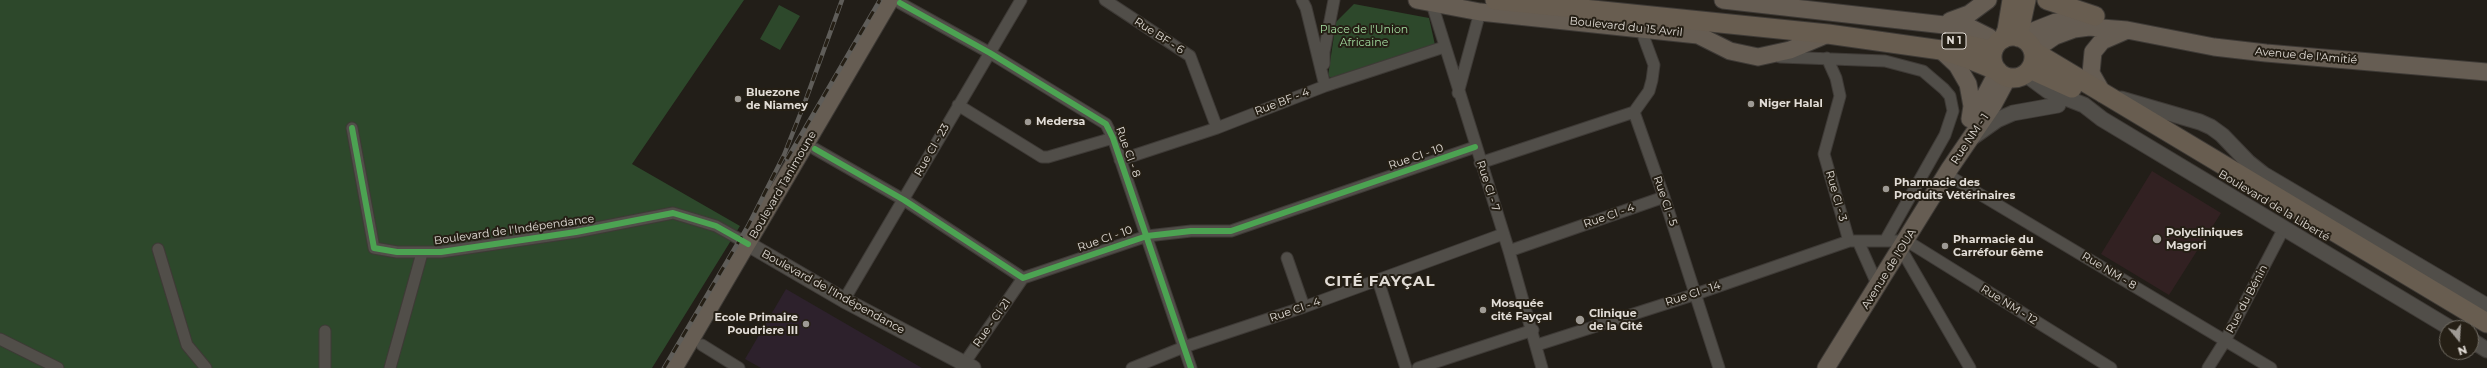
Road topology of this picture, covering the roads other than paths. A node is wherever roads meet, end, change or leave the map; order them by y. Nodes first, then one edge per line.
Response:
1 (1021, 0) edge
2 (1105, 0) edge
3 (1302, 0) edge
4 (1334, 0) edge
5 (1495, 0) edge
6 (1608, 0) edge
7 (1723, 0) edge
8 (1988, 0) edge
9 (2012, 0) edge
10 (2026, 0) edge
11 (2048, 0) edge
12 (897, 1) edge
13 (1424, 2) edge
14 (1480, 12) junction
15 (2094, 16) junction
16 (1950, 21) junction
17 (1920, 28) junction
18 (2127, 30) junction
19 (1828, 34) junction
20 (1644, 38) dead end
21 (2003, 43) junction
22 (1444, 47) junction
23 (1940, 50) junction
24 (990, 53) junction
25 (1758, 57) junction
26 (1827, 58) junction
27 (2017, 70) junction
28 (2487, 72) edge
29 (2059, 81) junction
30 (1325, 86) junction
31 (1458, 93) junction
32 (2104, 94) junction
33 (958, 105) junction
34 (2058, 105) junction
35 (1634, 112) junction
36 (2102, 119) junction
37 (352, 128) dead end
38 (1217, 128) junction
39 (1968, 135) junction
40 (1113, 138) junction
41 (1475, 147) junction
42 (815, 149) junction
43 (1120, 160) junction
44 (1480, 163) junction
45 (1948, 171) junction
46 (1664, 197) junction
47 (904, 200) junction
48 (2284, 228) junction
49 (1503, 234) junction
50 (1147, 236) junction
51 (1853, 241) junction
52 (1885, 241) junction
53 (1904, 245) junction
54 (753, 247) junction
55 (158, 249) dead end
56 (1509, 251) junction
57 (422, 253) junction
58 (1287, 258) dead end
59 (1023, 278) junction
60 (1378, 280) junction
61 (1878, 286) junction
62 (1696, 294) junction
63 (844, 300) junction
64 (2487, 306) edge
65 (1304, 307) junction
66 (2439, 321) edge
67 (2487, 323) edge
68 (1533, 330) junction
69 (324, 331) dead end
70 (2487, 334) edge
71 (0, 339) edge
72 (2225, 341) junction
73 (702, 345) junction
74 (1537, 345) junction
75 (1184, 347) junction
76 (966, 367) edge
77 (58, 368) edge
78 (206, 368) edge
79 (326, 368) edge
80 (390, 368) edge
81 (674, 368) edge
82 (687, 368) edge
83 (740, 368) edge
84 (1132, 368) edge
85 (1191, 368) edge
86 (1406, 368) edge
87 (1418, 368) edge
88 (1542, 368) edge
89 (1719, 368) edge
90 (1826, 368) edge
91 (1970, 368) edge
92 (2111, 368) edge
93 (2208, 368) edge
94 (2271, 368) edge

1 - 24 street, Rue CI - 23
2 - 38 street, Rue BF - 6
3 - 30 street
4 - 30 street
5 - 19 highway, Boulevard du 15 Avril
6 - 17 highway
7 - 17 main road
8 - 16 main road
9 - 21 highway
10 - 21 highway
11 - 15 highway
12 - 24 street, Rue CI - 8
12 - 42 main road, Boulevard Tanimoune
12 - 54 main road, Boulevard Tanimoune
13 - 14 main road, Boulevard du 15 Avril
13 - 22 street, Rue CI - 7
14 - 25 main road, Boulevard du 15 Avril
14 - 31 street
15 - 18 main road, Avenue de l'Amitié
15 - 21 main road, Avenue de l'Amitié
16 - 17 main road
16 - 21 main road
17 - 21 highway, N 1
18 - 27 main road, Avenue de l'Amitié
18 - 28 main road, Avenue de l'Amitié
18 - 32 main road
19 - 23 highway, Boulevard du 15 Avril
19 - 25 main road, Boulevard du 15 Avril
20 - 35 street
21 - 27 highway
21 - 27 highway
22 - 30 street, Rue BF - 4
22 - 31 street, Rue CI - 7
23 - 27 highway, Boulevard du 15 Avril
23 - 39 main road
24 - 33 street, Rue CI - 23
24 - 40 street, Rue CI - 8
25 - 26 street
26 - 51 street, Rue CI - 3
26 - 52 street
27 - 29 highway, Boulevard de la Liberté
27 - 32 highway, Boulevard de la Liberté
27 - 34 main road, Boulevard de la Liberté
27 - 36 main road, Boulevard de la Liberté
27 - 39 main road, Rue NM - 1
29 - 32 main road, Boulevard de la Liberté
29 - 70 highway, Boulevard de la Liberté
30 - 38 street, Rue BF - 4
31 - 41 street, Rue CI - 7
32 - 64 main road, Boulevard de la Liberté
32 - 67 highway, Boulevard de la Liberté
33 - 40 street
33 - 47 street, Rue CI - 23
34 - 36 main road, Boulevard de la Liberté
34 - 39 main road
35 - 44 street
35 - 46 street, Rue CI - 5
36 - 48 main road, Boulevard de la Liberté
37 - 57 street, Boulevard de l'Indépendance
38 - 43 street, Rue BF - 4
39 - 45 main road, Rue NM - 1
40 - 43 street, Rue CI - 8
41 - 44 street, Rue CI - 7
41 - 50 street, Rue CI - 10
42 - 47 street
42 - 54 main road, Boulevard Tanimoune
43 - 50 street, Rue CI - 8
44 - 49 street, Rue CI - 7
45 - 53 main road, Avenue de l'OUA
45 - 72 street, Rue NM - 8
46 - 56 street, Rue CI - 4
46 - 62 street, Rue CI - 5
47 - 59 street
47 - 63 street, Rue CI - 23
48 - 66 main road, Boulevard de la Liberté
48 - 72 street, Rue du Bénin
49 - 56 street, Rue CI - 7
49 - 60 street, Rue CI - 4
50 - 59 street, Rue CI - 10
50 - 75 street, Rue CI - 8
51 - 52 street
51 - 61 street, Rue CI - 3
51 - 62 street, Rue CI - 14
52 - 53 street
53 - 61 main road, Avenue de l'OUA
53 - 91 street
53 - 92 street, Rue NM - 12
54 - 57 street, Boulevard de l'Indépendance
54 - 63 main road, Boulevard de l'Indépendance
54 - 73 main road, Boulevard Tanimoune
54 - 81 main road, Boulevard Tanimoune
55 - 78 street
56 - 68 street, Rue CI - 7
57 - 80 street
58 - 65 street
59 - 76 street, Rue - CI 21
60 - 65 street, Rue CI - 4
60 - 86 street
61 - 90 main road, Avenue de l'OUA
62 - 74 street, Rue CI - 14
62 - 89 street, Rue CI - 5
63 - 76 main road, Boulevard de l'Indépendance
65 - 75 street, Rue CI - 4
68 - 74 street, Rue CI - 7
68 - 87 street
69 - 79 street
71 - 77 street
72 - 93 street, Rue du Bénin
72 - 94 street, Rue NM - 8
73 - 82 main road, Boulevard Tanimoune
73 - 83 street
74 - 88 street, Rue CI - 7
75 - 84 street, Rue CI - 4
75 - 85 street, Rue CI - 8

